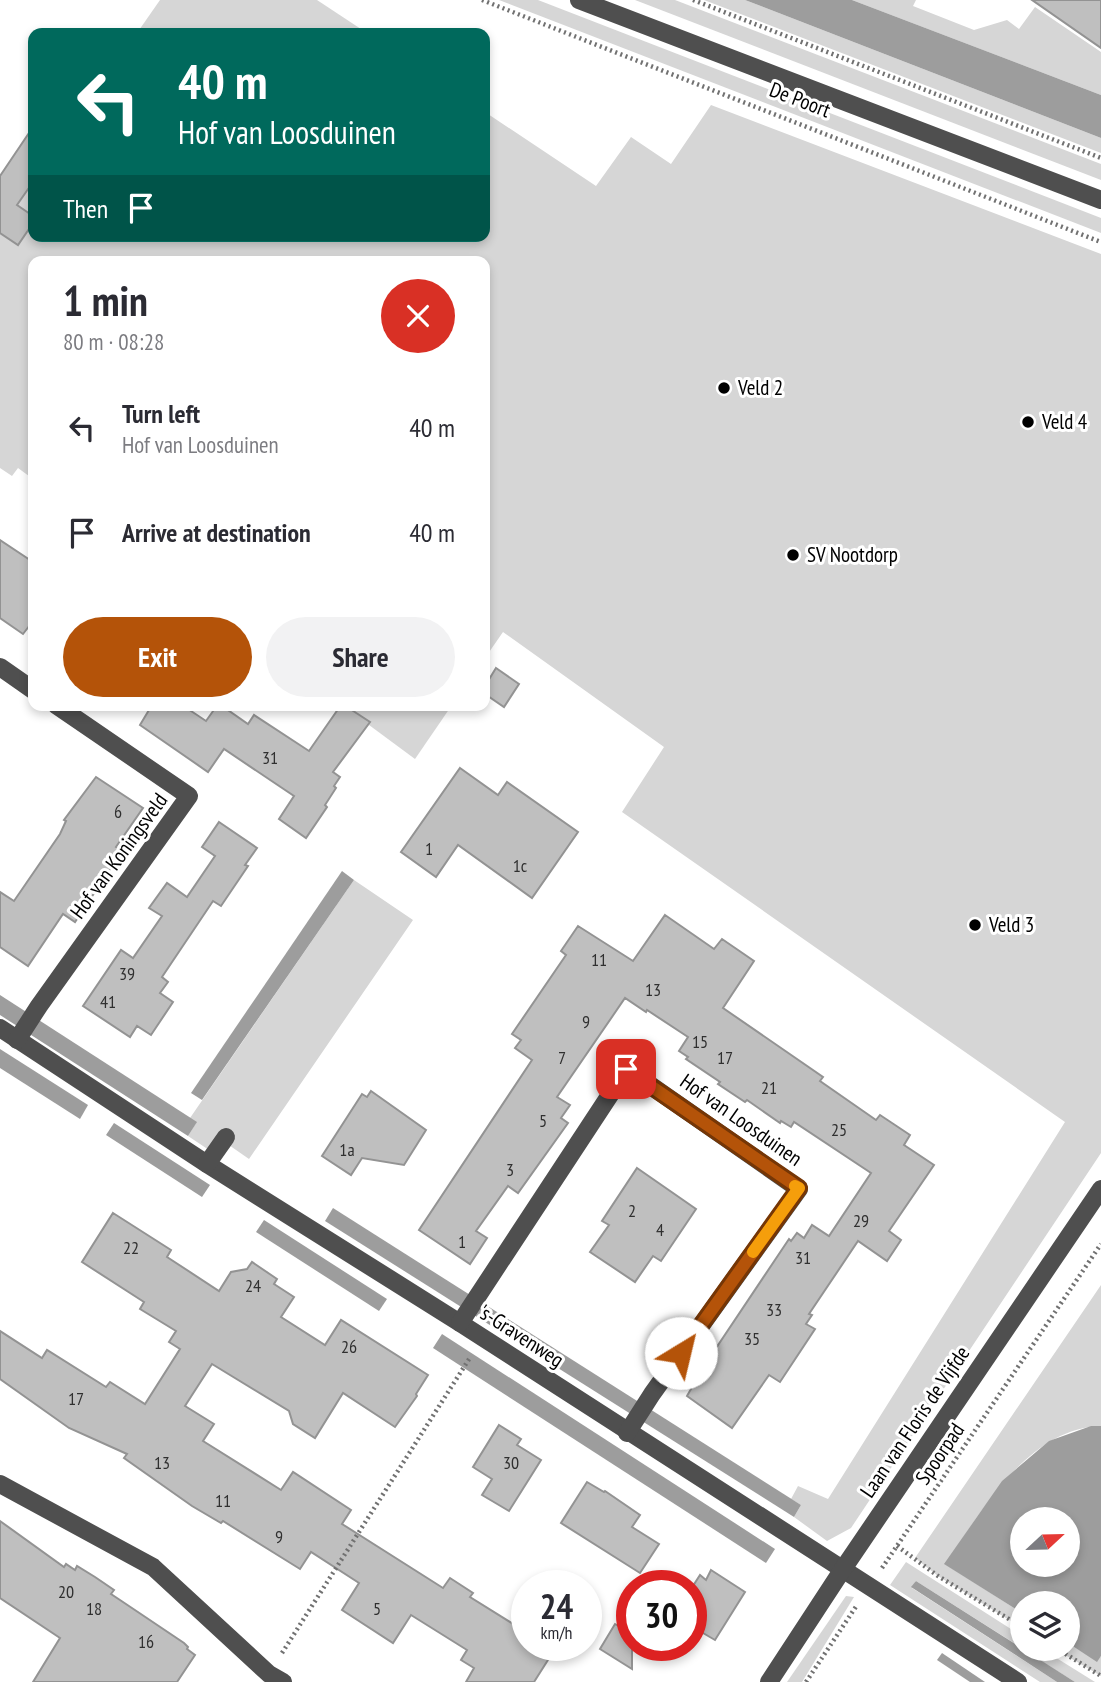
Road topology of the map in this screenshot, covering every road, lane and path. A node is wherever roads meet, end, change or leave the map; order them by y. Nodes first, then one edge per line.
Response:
1 (482, 0) edge
2 (579, 0) edge
3 (693, 0) edge
4 (1101, 158) edge
5 (1101, 200) edge
6 (1101, 242) edge
7 (0, 667) edge
8 (28, 687) edge
9 (65, 711) edge
10 (0, 1028) edge
11 (19, 1037) junction
12 (226, 1137) dead end
13 (207, 1164) junction
14 (1101, 1189) edge
15 (1101, 1244) edge
16 (462, 1320) junction
17 (460, 1374) dead end
18 (630, 1429) junction
19 (0, 1484) edge
20 (897, 1546) junction
21 (843, 1569) junction
22 (870, 1586) junction
23 (1010, 1620) edge
24 (1077, 1661) edge
25 (1101, 1676) edge
26 (272, 1679) edge
27 (769, 1682) edge
28 (806, 1682) edge
29 (1018, 1682) edge

1 - 6 path, De Poort
2 - 5 street, De Poort
3 - 4 path
7 - 8 street
9 - 11 street, Hof van Koningsveld
10 - 11 street, 's-Gravenweg
11 - 13 street, 's-Gravenweg
12 - 13 street
13 - 16 street, 's-Gravenweg
14 - 21 street, Laan van Floris de Vijfde
15 - 20 path, Spoorpad
16 - 18 street, 's-Gravenweg
16 - 18 street, Hof van Loosduinen
17 - 26 path
18 - 21 street, 's-Gravenweg
19 - 26 street
20 - 22 path, Spoorpad
20 - 23 path
21 - 22 street, 's-Gravenweg
21 - 27 street, Laan van Floris de Vijfde
22 - 28 path, Spoorpad
22 - 29 street, 's-Gravenweg
24 - 25 path

